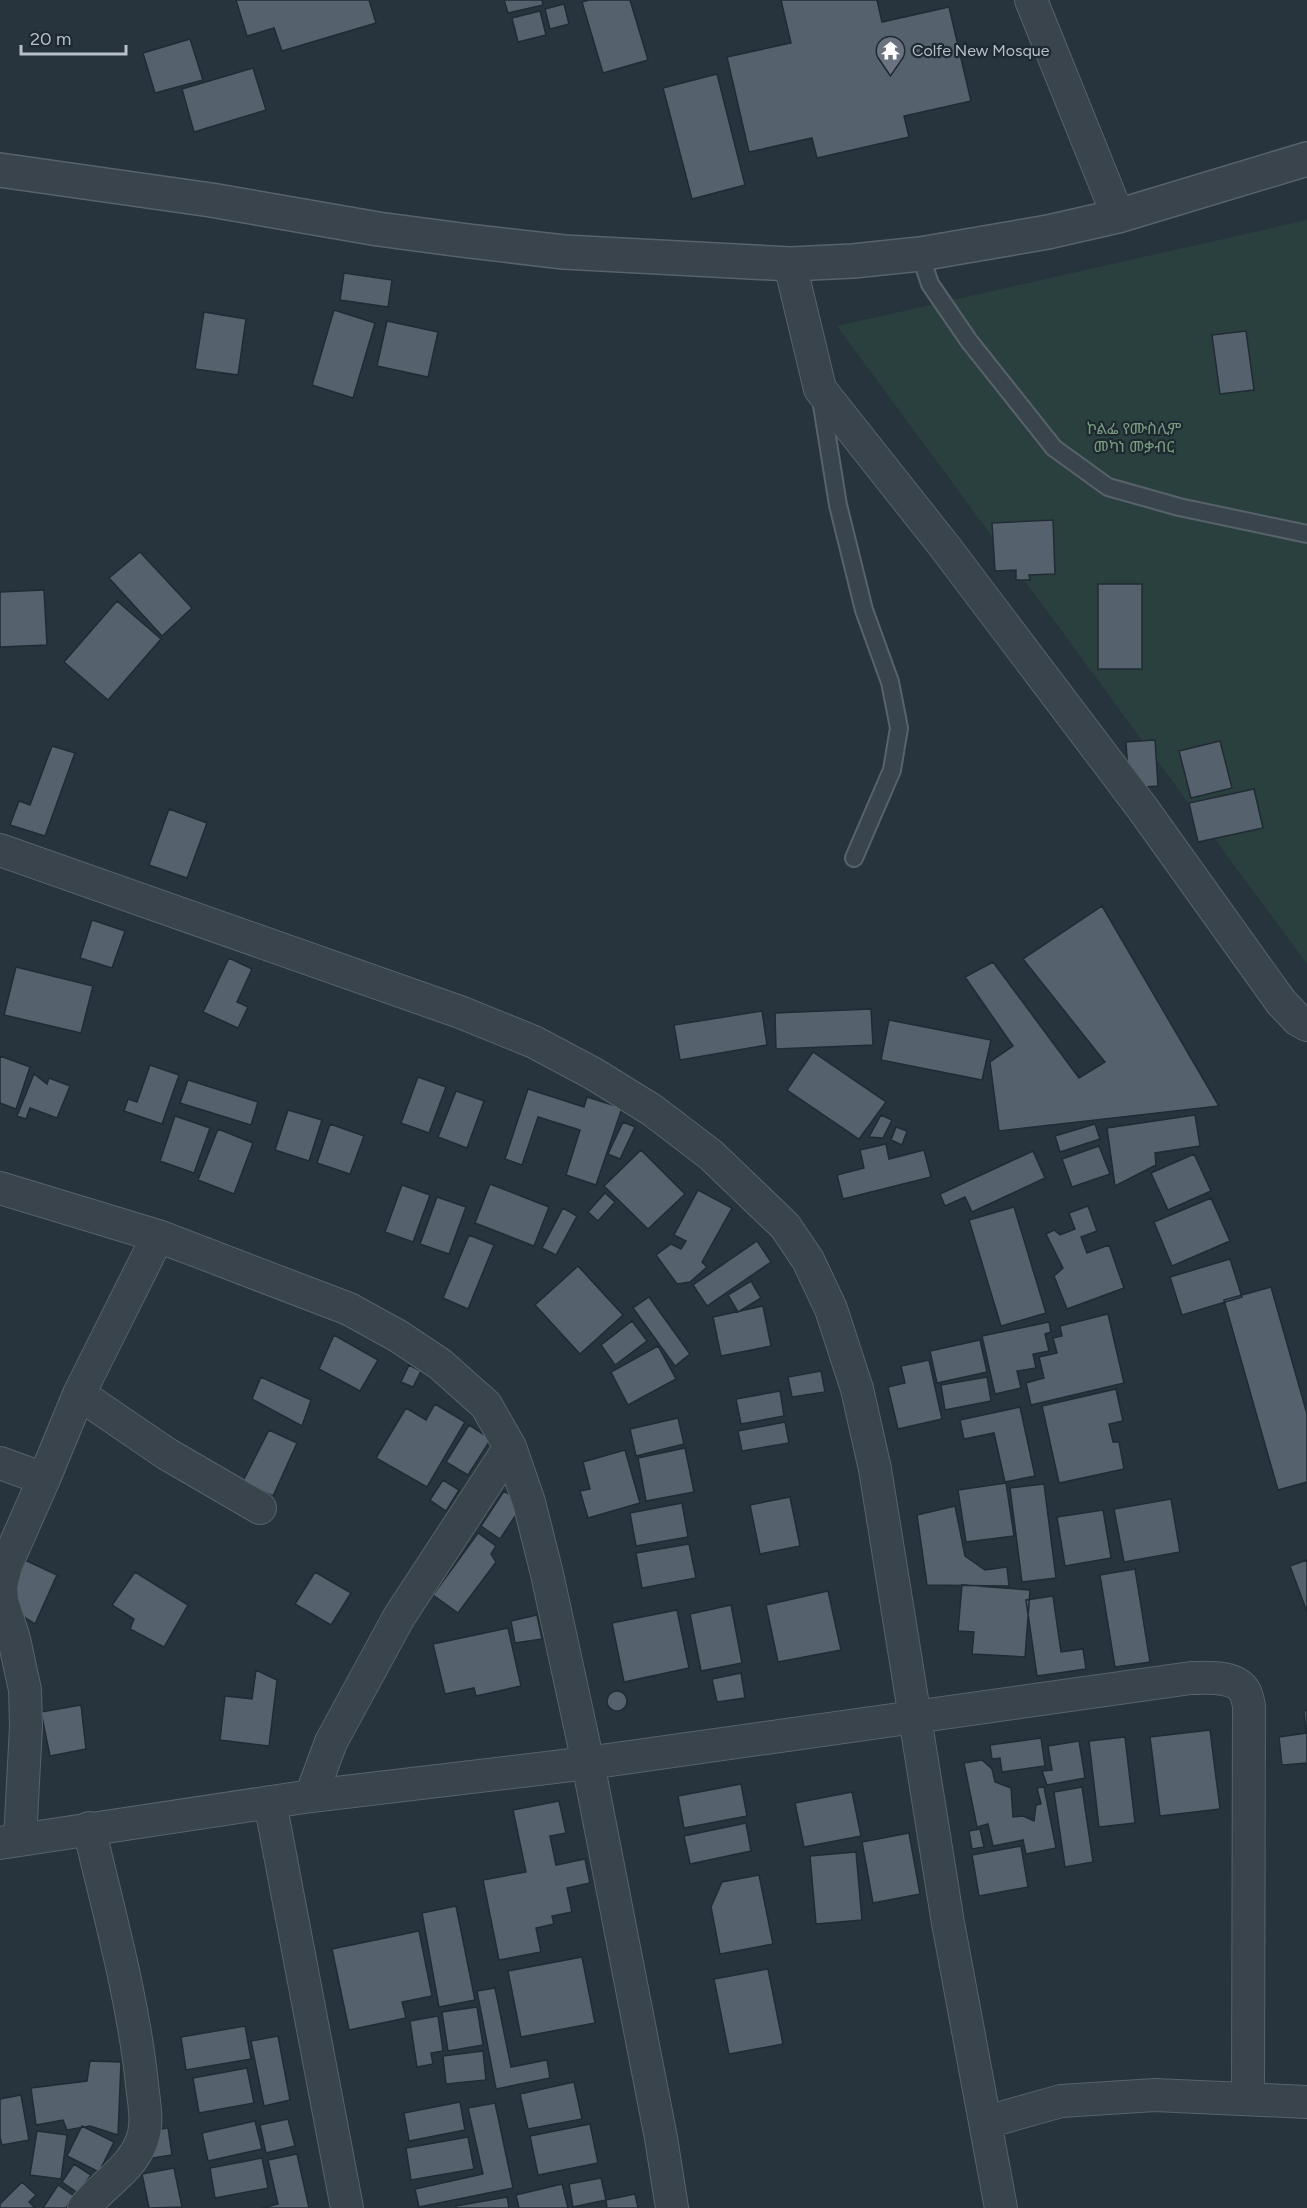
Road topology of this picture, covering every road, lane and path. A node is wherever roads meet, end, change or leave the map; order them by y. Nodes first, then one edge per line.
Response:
1 (1031, 0) edge
2 (1307, 159) edge
3 (0, 170) edge
4 (1118, 216) junction
5 (920, 254) junction
6 (790, 264) junction
7 (820, 389) junction
8 (1307, 534) edge
9 (0, 850) edge
10 (854, 858) dead end
11 (1307, 1025) edge
12 (0, 1188) edge
13 (158, 1236) junction
14 (79, 1394) junction
15 (510, 1447) junction
16 (0, 1463) edge
17 (44, 1479) junction
18 (260, 1508) dead end
19 (916, 1717) junction
20 (588, 1763) junction
21 (311, 1796) junction
22 (270, 1802) junction
23 (90, 1828) junction
24 (10, 1841) edge
25 (1248, 2098) junction
26 (1307, 2102) edge
27 (986, 2122) junction
28 (84, 2208) edge
29 (347, 2208) edge
30 (672, 2208) edge
31 (1002, 2208) edge

1 - 4 street
2 - 4 street
3 - 6 street
4 - 5 street
5 - 6 street
5 - 8 lane
6 - 7 street
7 - 10 lane
7 - 11 street
9 - 19 street
12 - 13 street
13 - 14 street
13 - 15 street
14 - 17 street
14 - 18 street
15 - 20 street
15 - 21 street
16 - 17 street
17 - 24 street
19 - 20 street
19 - 25 street
19 - 27 street
20 - 21 street
20 - 30 street
21 - 22 street
22 - 23 street
22 - 29 street
23 - 24 street
23 - 28 street
25 - 26 street
25 - 27 street
27 - 31 street

